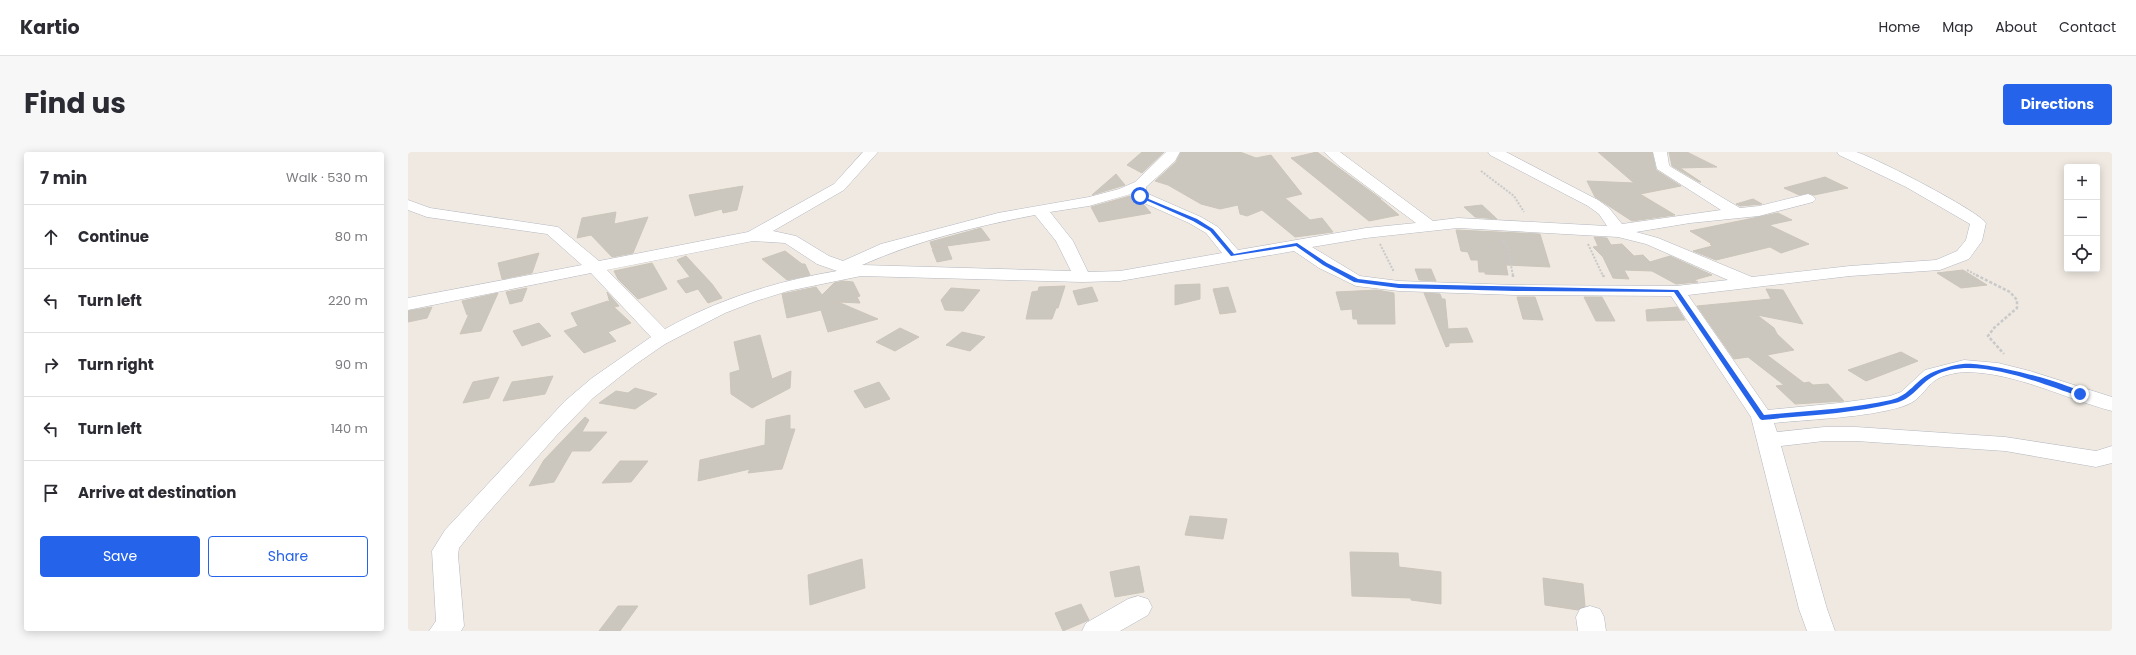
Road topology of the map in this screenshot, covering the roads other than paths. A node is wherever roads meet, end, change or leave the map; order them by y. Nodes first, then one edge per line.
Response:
1 (871, 152) edge
2 (1173, 152) edge
3 (1331, 152) edge
4 (1495, 152) edge
5 (1660, 152) edge
6 (1844, 152) edge
7 (1140, 185) junction
8 (1808, 199) dead end
9 (408, 206) edge
10 (1039, 210) junction
11 (1737, 213) junction
12 (1428, 225) junction
13 (1619, 230) junction
14 (753, 236) junction
15 (1297, 245) junction
16 (1233, 255) junction
17 (594, 266) junction
18 (854, 269) junction
19 (1082, 277) junction
20 (1752, 283) junction
21 (1676, 291) junction
22 (408, 304) edge
23 (663, 338) junction
24 (2112, 404) edge
25 (1762, 417) junction
26 (1768, 440) junction
27 (2112, 454) edge
28 (1138, 607) dead end
29 (443, 631) edge
30 (1096, 631) edge
31 (1821, 631) edge

1 - 14 street
2 - 7 street
3 - 12 street
4 - 13 street
5 - 11 street
6 - 20 street
7 - 10 street
7 - 16 street
8 - 11 street
9 - 17 street
10 - 18 street
10 - 19 street
11 - 13 street
12 - 13 street
12 - 15 street
13 - 20 street
14 - 17 street
14 - 18 street
15 - 16 street
15 - 21 street
16 - 19 street
17 - 22 street
17 - 23 street
18 - 19 street
18 - 23 street
20 - 21 street
21 - 25 street
23 - 29 street
24 - 25 street
25 - 26 street
26 - 27 street
26 - 31 street
28 - 30 street

